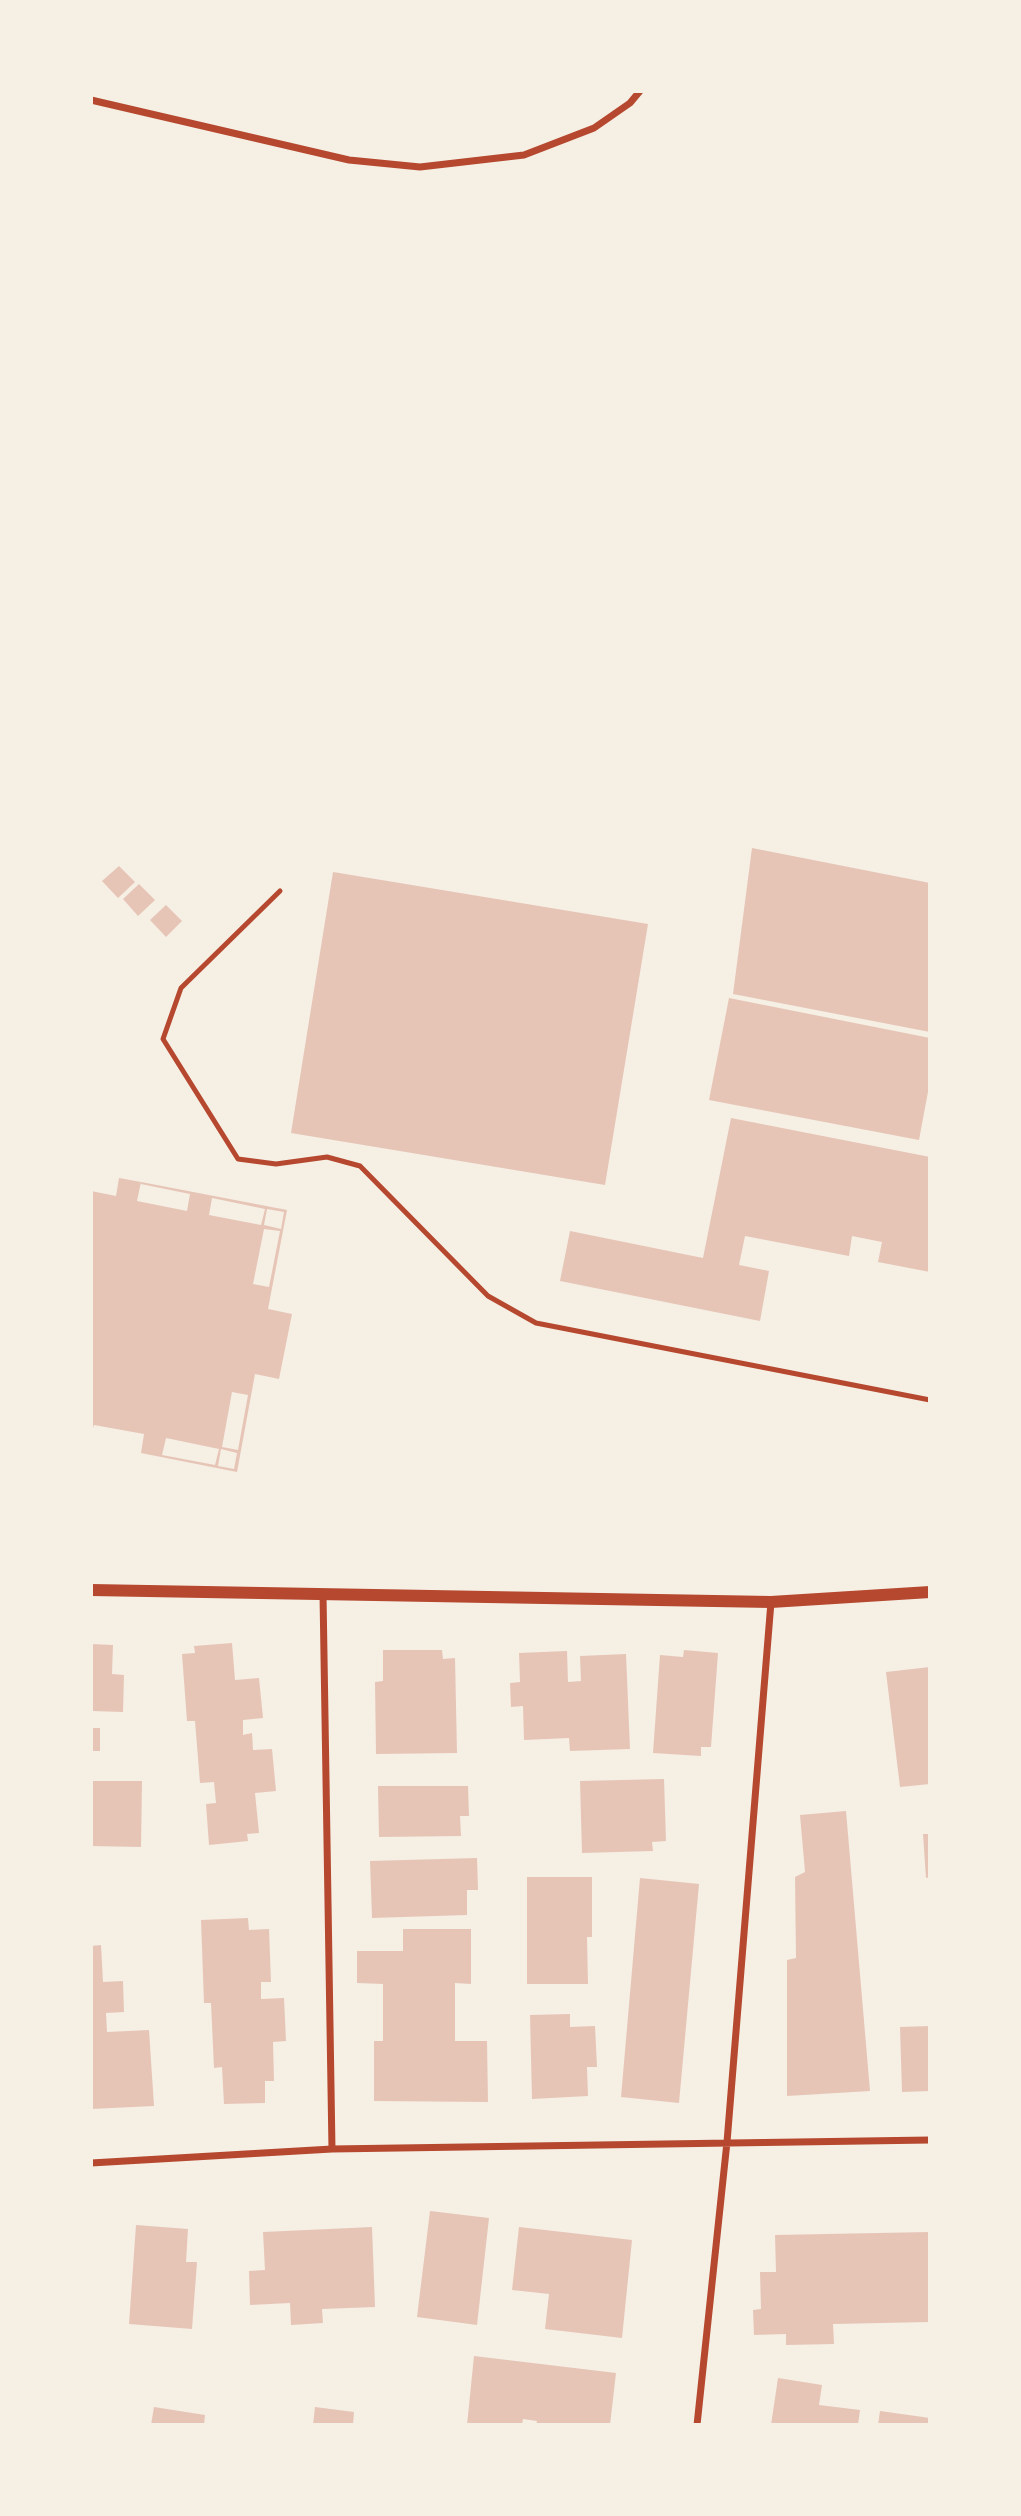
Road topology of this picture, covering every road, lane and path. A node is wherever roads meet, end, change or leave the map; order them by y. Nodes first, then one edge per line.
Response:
1 (640, 91) edge
2 (91, 100) edge
3 (280, 891) dead end
4 (930, 1400) edge
5 (91, 1590) edge
6 (930, 1592) edge
7 (323, 1594) junction
8 (771, 1602) junction
9 (930, 2140) edge
10 (727, 2142) junction
11 (332, 2149) junction
12 (91, 2163) edge
13 (697, 2425) edge

1 - 2 street
3 - 4 lane
5 - 7 street
6 - 8 street
7 - 8 street
7 - 11 street
8 - 10 street
9 - 10 street
10 - 11 street
10 - 13 street
11 - 12 street

